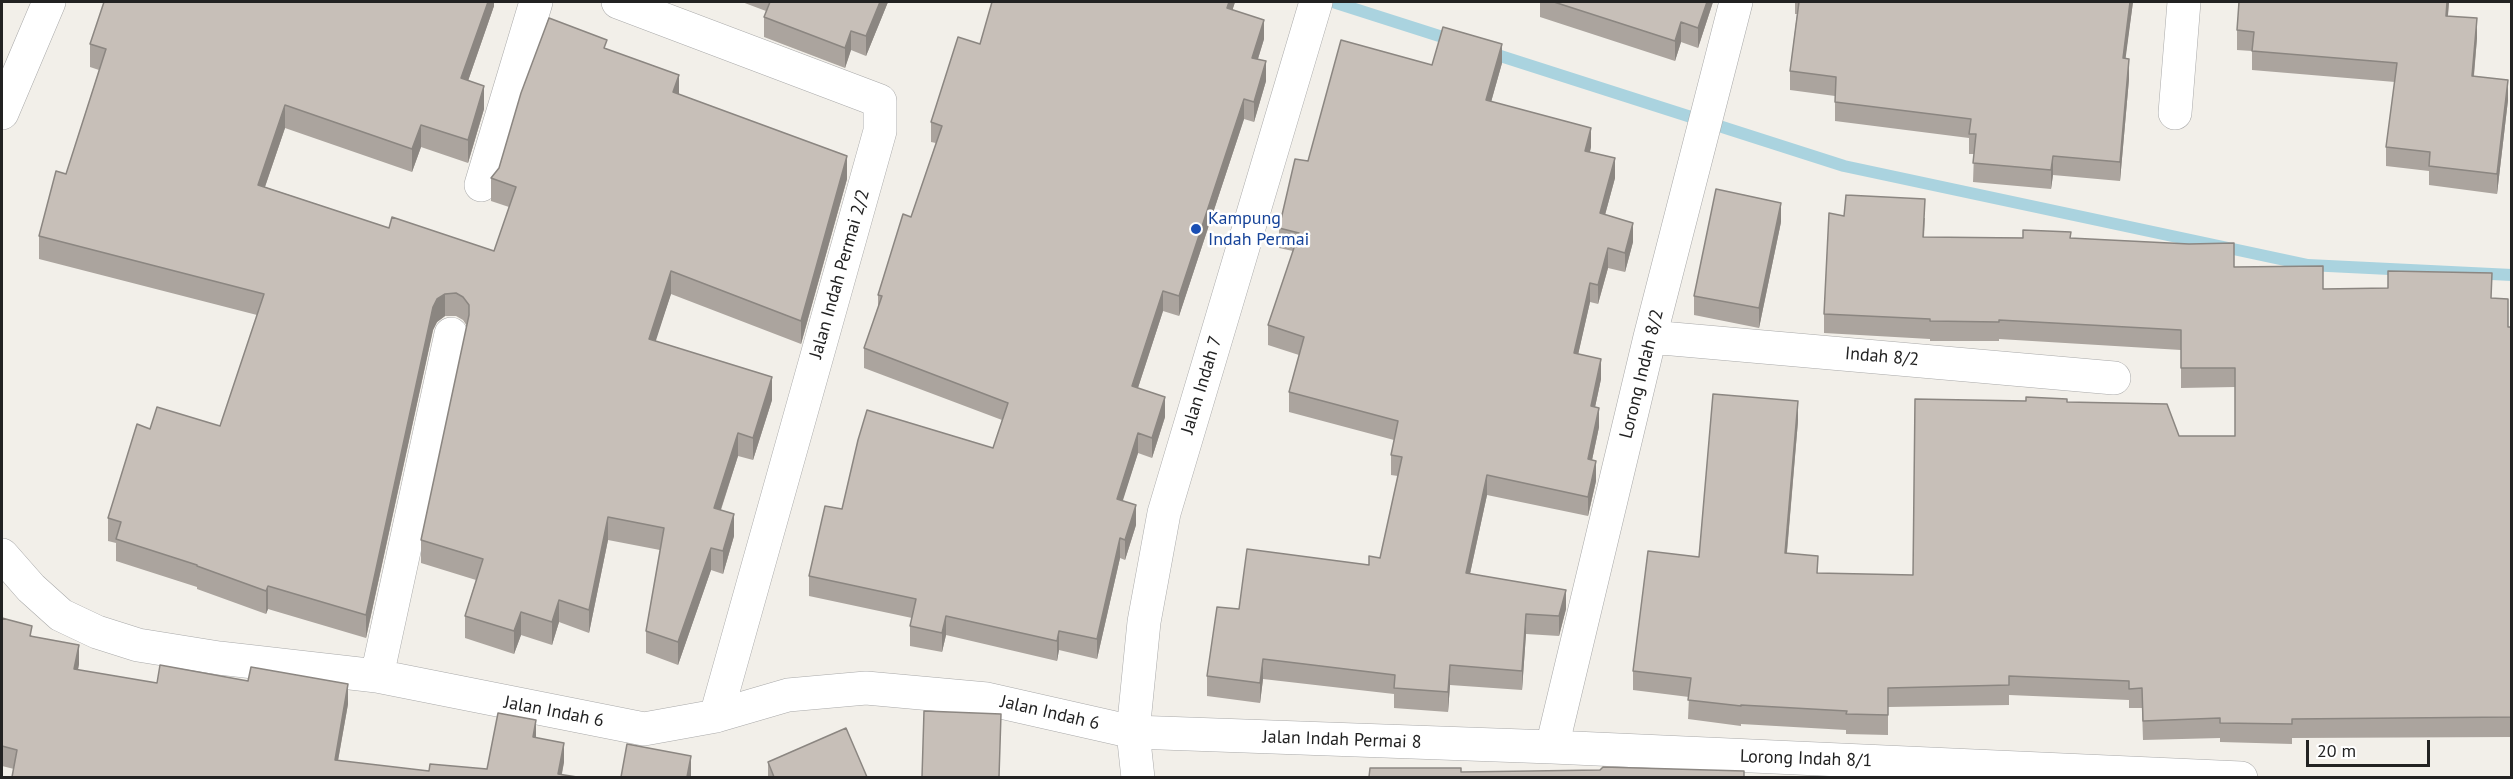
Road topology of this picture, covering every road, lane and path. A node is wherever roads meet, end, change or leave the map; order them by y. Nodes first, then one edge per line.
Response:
1 (49, 2) edge
2 (536, 2) edge
3 (618, 2) edge
4 (1316, 2) edge
5 (1736, 2) edge
6 (2184, 2) edge
7 (2, 113) edge
8 (2175, 113) dead end
9 (481, 185) dead end
10 (451, 333) dead end
11 (1650, 337) junction
12 (2114, 378) dead end
13 (2, 555) edge
14 (376, 676) junction
15 (716, 716) junction
16 (1133, 732) junction
17 (1552, 747) junction
18 (1138, 777) edge
19 (2241, 777) edge

1 - 7 street
2 - 9 street
3 - 15 street, Jalan Indah Permai 2/2
4 - 16 street, Jalan Indah 7
5 - 11 street, Lorong Indah 8/2
6 - 8 street
10 - 14 street
11 - 12 street, Indah 8/2
11 - 17 street, Lorong Indah 8/2
13 - 14 street, Jalan Indah 6
14 - 15 street, Jalan Indah 6
15 - 16 street, Jalan Indah 6
16 - 17 street, Jalan Indah Permai 8
16 - 18 street, Jalan Indah 7
17 - 19 street, Lorong Indah 8/1

